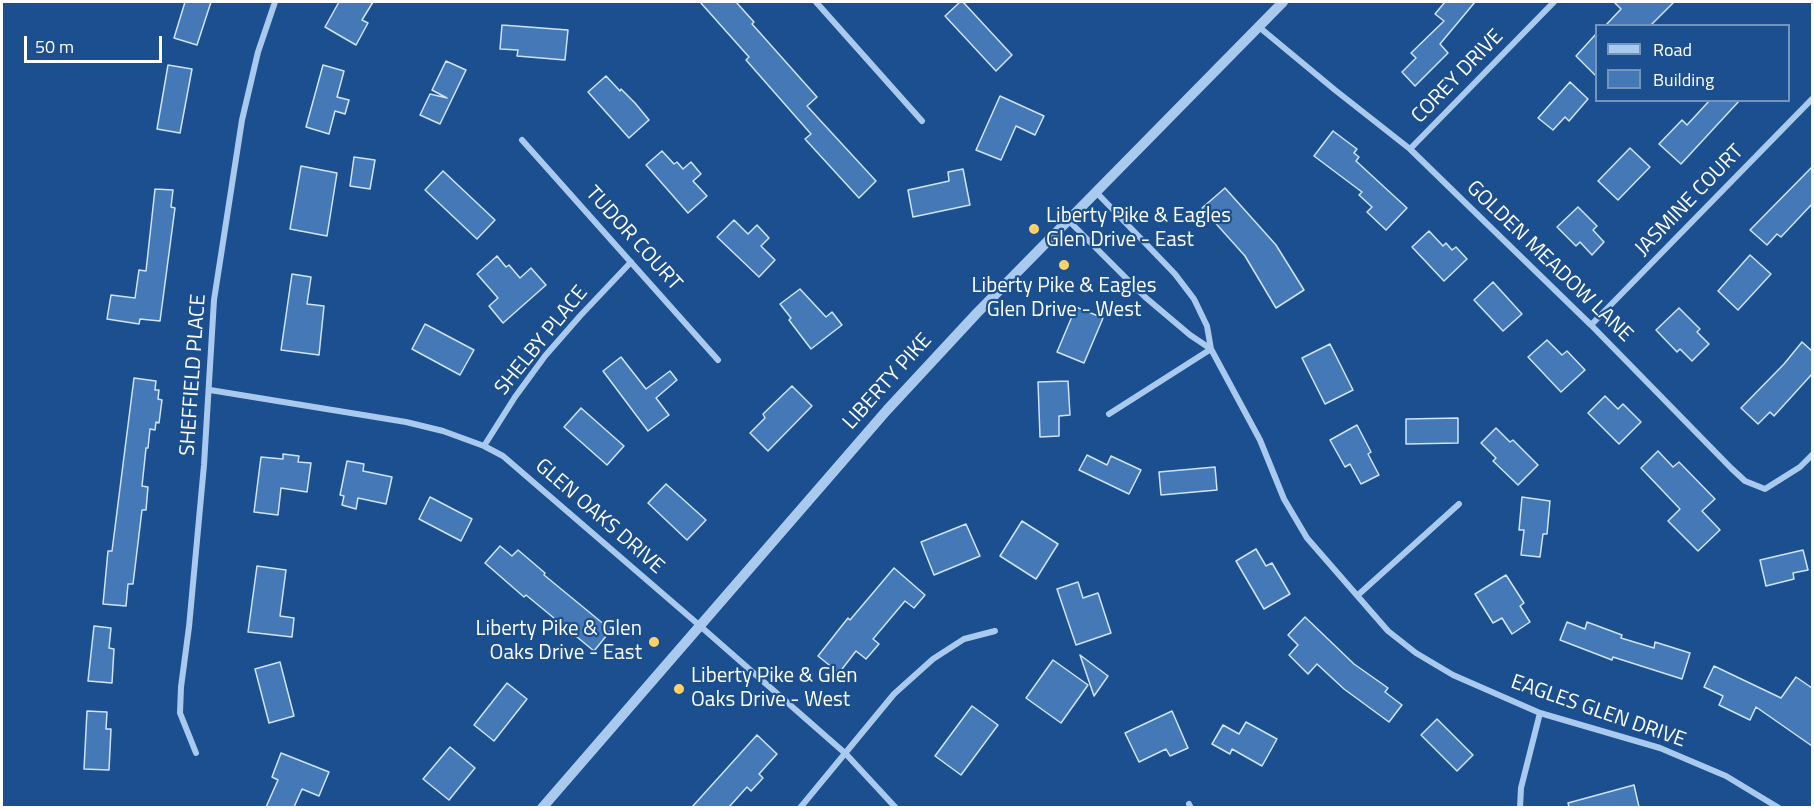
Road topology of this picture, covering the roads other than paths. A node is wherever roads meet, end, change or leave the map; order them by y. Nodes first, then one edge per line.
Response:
1 (275, 2) edge
2 (816, 2) edge
3 (1283, 2) edge
4 (1554, 2) edge
5 (1259, 27) junction
6 (1812, 99) edge
7 (922, 121) dead end
8 (522, 140) dead end
9 (1410, 149) junction
10 (1096, 192) junction
11 (1068, 220) junction
12 (631, 262) junction
13 (1591, 325) junction
14 (1211, 350) junction
15 (718, 360) dead end
16 (210, 390) junction
17 (1109, 414) dead end
18 (484, 446) junction
19 (1812, 454) edge
20 (1458, 504) dead end
21 (1358, 595) junction
22 (699, 625) junction
23 (995, 632) dead end
24 (1540, 713) junction
25 (196, 753) dead end
26 (846, 754) junction
27 (542, 807) edge
28 (800, 807) edge
29 (897, 807) edge
30 (1520, 807) edge
31 (1779, 807) edge

1 - 16 street, SHEFFIELD PLACE
2 - 7 street
3 - 5 street, LIBERTY PIKE
4 - 9 street, COREY DRIVE
5 - 9 street, GOLDEN MEADOW LANE
5 - 10 street, LIBERTY PIKE
6 - 13 street, JASMINE COURT
8 - 12 street, TUDOR COURT
9 - 13 street, GOLDEN MEADOW LANE
10 - 11 street, LIBERTY PIKE
10 - 14 street, EAGLES GLEN DRIVE
11 - 14 street, EAGLES GLEN DRIVE
11 - 22 street, LIBERTY PIKE
12 - 15 street, TUDOR COURT
12 - 18 street, SHELBY PLACE
13 - 19 street, GOLDEN MEADOW LANE
14 - 17 street
14 - 21 street, EAGLES GLEN DRIVE
16 - 18 street, GLEN OAKS DRIVE
16 - 25 street, SHEFFIELD PLACE
18 - 22 street, GLEN OAKS DRIVE
20 - 21 street
21 - 24 street, EAGLES GLEN DRIVE
22 - 26 street, GLEN OAKS DRIVE
22 - 27 street, LIBERTY PIKE
23 - 26 street
24 - 30 street
24 - 31 street, EAGLES GLEN DRIVE
26 - 28 street
26 - 29 street, GLEN OAKS DRIVE

